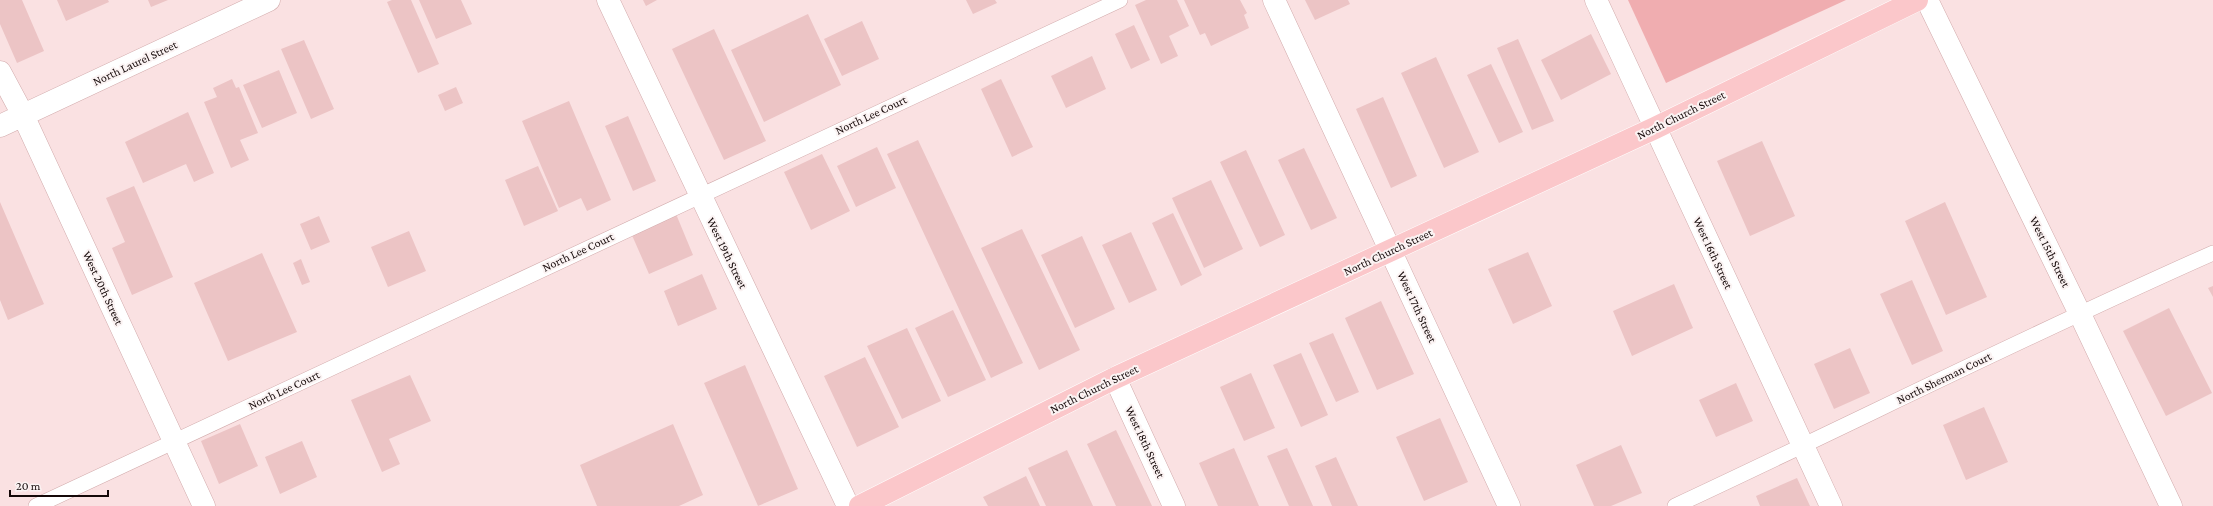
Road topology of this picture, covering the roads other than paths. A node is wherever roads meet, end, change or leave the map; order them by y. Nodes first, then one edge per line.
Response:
1 (269, 0) edge
2 (608, 0) edge
3 (1120, 0) edge
4 (1274, 0) edge
5 (1596, 0) edge
6 (1917, 0) edge
7 (1927, 0) edge
8 (0, 72) edge
9 (23, 115) junction
10 (0, 126) edge
11 (1655, 128) junction
12 (699, 195) junction
13 (1390, 251) junction
14 (2213, 253) edge
15 (2080, 312) junction
16 (1115, 378) junction
17 (174, 441) junction
18 (1803, 446) junction
19 (36, 506) edge
20 (204, 506) edge
21 (848, 506) edge
22 (860, 506) edge
23 (1174, 506) edge
24 (1509, 506) edge
25 (1675, 506) edge
26 (1830, 506) edge
27 (2171, 506) edge

1 - 9 street, North Laurel Street
2 - 12 street, West 19th Street
3 - 12 lane, North Lee Court
4 - 13 street, West 17th Street
5 - 11 street, West 16th Street
6 - 11 main road, North Church Street
7 - 15 street, West 15th Street
8 - 9 street, West 20th Street
9 - 10 street, North Laurel Street
9 - 17 street, West 20th Street
11 - 13 main road, North Church Street
11 - 18 street, West 16th Street
12 - 17 lane, North Lee Court
12 - 21 street, West 19th Street
13 - 16 main road, North Church Street
13 - 24 street, West 17th Street
14 - 15 lane, North Sherman Court
15 - 18 lane, North Sherman Court
15 - 27 street, West 15th Street
16 - 22 main road, North Church Street
16 - 23 street, West 18th Street
17 - 19 lane, North Lee Court
17 - 20 street, West 20th Street
18 - 25 lane, North Sherman Court
18 - 26 street, West 16th Street

